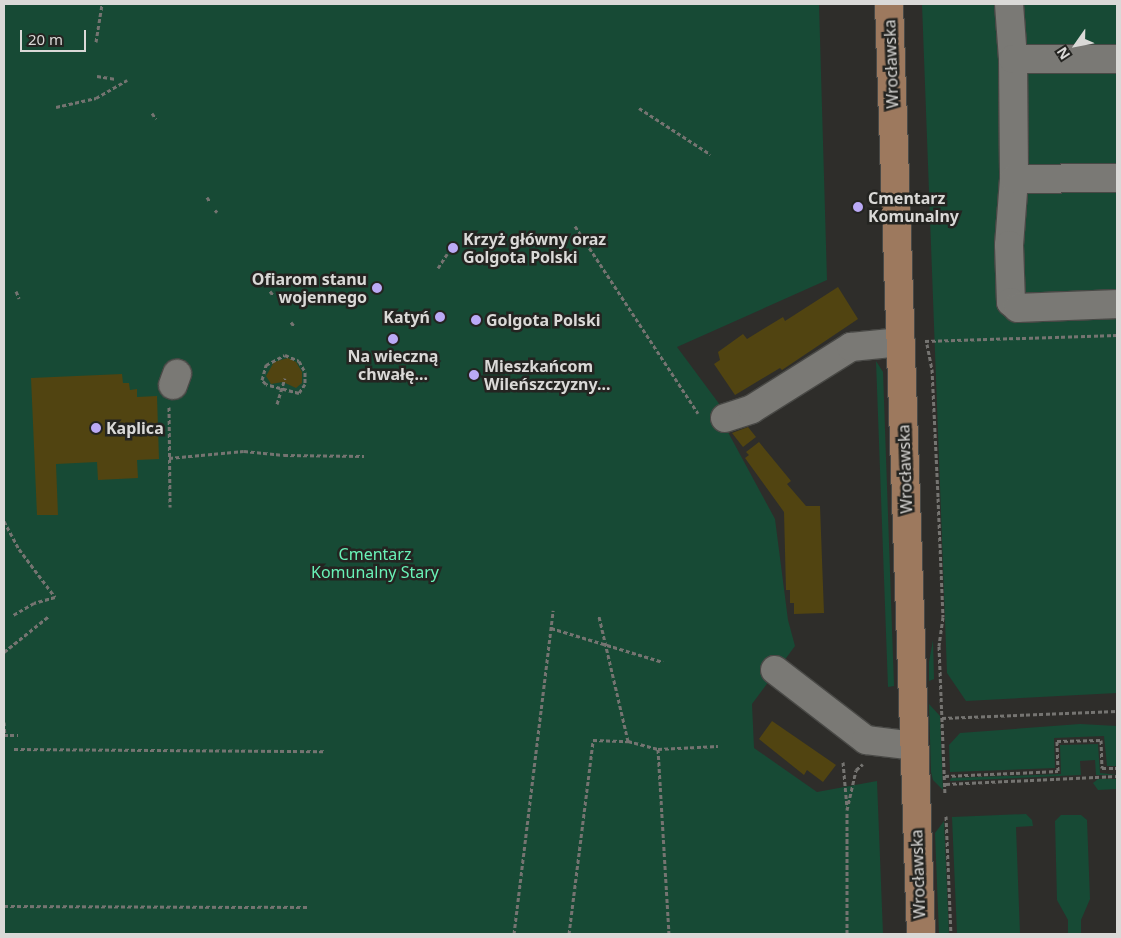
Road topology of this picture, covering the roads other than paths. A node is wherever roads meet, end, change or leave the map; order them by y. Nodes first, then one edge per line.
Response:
1 (889, 4) edge
2 (1009, 4) edge
3 (1014, 59) junction
4 (1117, 60) edge
5 (1117, 178) edge
6 (1014, 179) junction
7 (1117, 304) edge
8 (902, 342) junction
9 (725, 418) dead end
10 (775, 670) dead end
11 (914, 746) junction
12 (921, 934) edge

1 - 8 main road, Wrocławska
2 - 3 street
3 - 4 street
3 - 6 street
5 - 6 street
6 - 7 street
8 - 9 street
8 - 11 main road, Wrocławska
10 - 11 street
11 - 12 main road, Wrocławska

